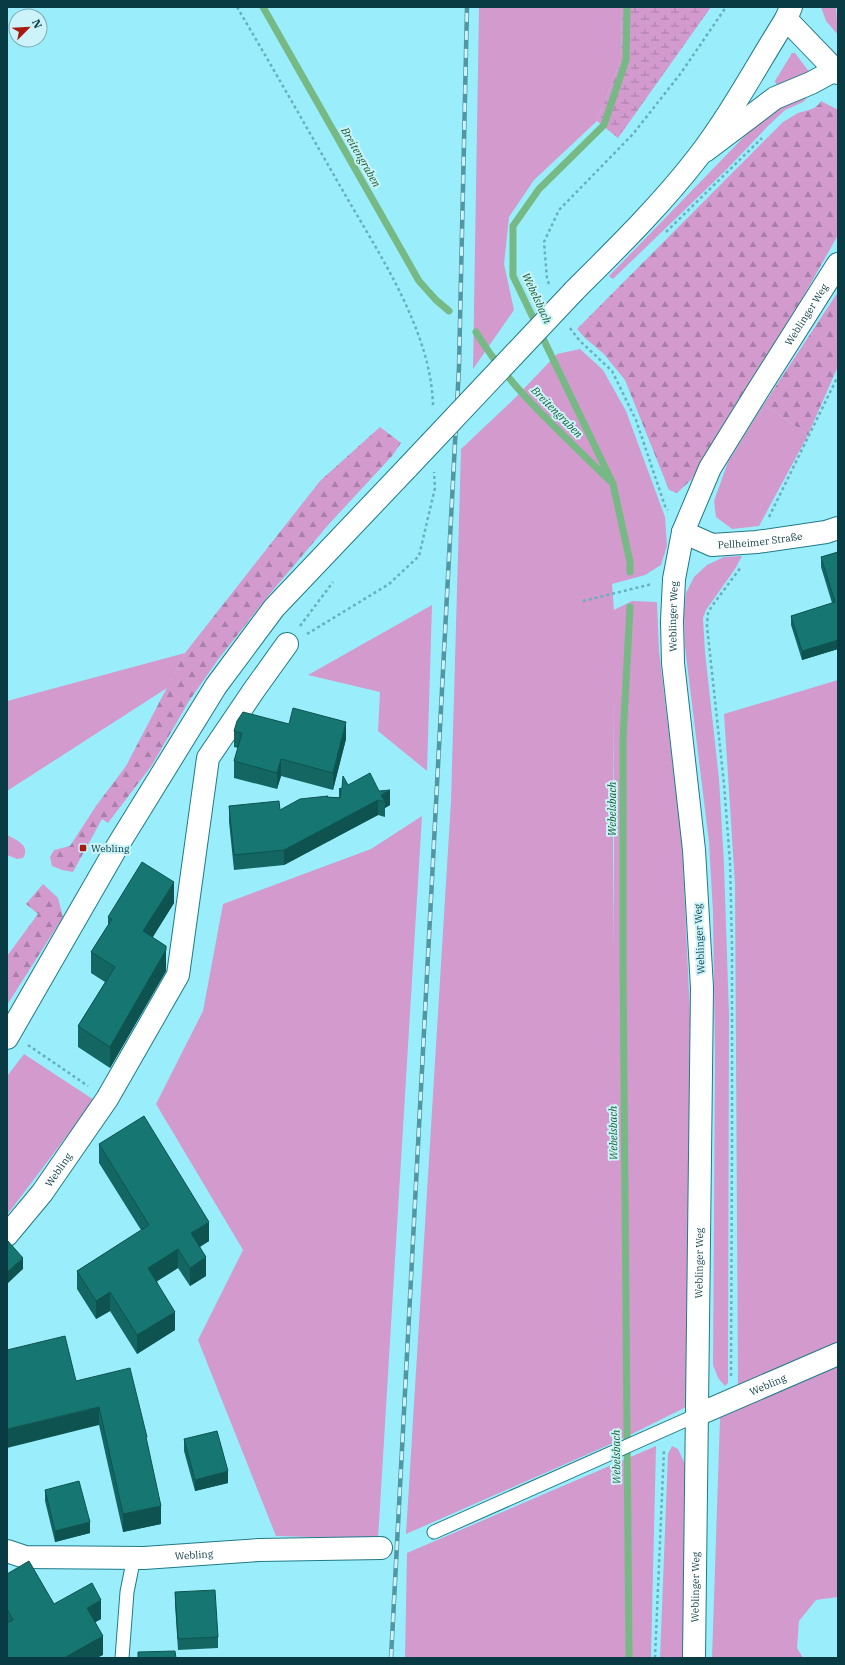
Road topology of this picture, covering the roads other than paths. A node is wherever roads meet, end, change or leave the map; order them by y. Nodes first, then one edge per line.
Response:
1 (789, 13) edge
2 (837, 72) edge
3 (698, 157) junction
4 (838, 264) edge
5 (838, 528) edge
6 (683, 532) junction
7 (287, 644) road end
8 (9, 1036) edge
9 (7, 1236) edge
10 (838, 1354) edge
11 (697, 1415) junction
12 (434, 1532) dead end
13 (381, 1548) dead end
14 (7, 1551) edge
15 (134, 1557) junction
16 (122, 1658) edge
17 (694, 1658) edge

1 - 2 street
1 - 3 street
2 - 3 street
3 - 8 street, bridge
4 - 6 street, Weblinger Weg
5 - 6 street, Pellheimer Straße
6 - 11 street, Weblinger Weg
7 - 9 street, Webling
10 - 11 street, Webling
11 - 12 lane
11 - 17 street, Weblinger Weg
13 - 15 street, Webling
14 - 15 street, Webling
15 - 16 lane

